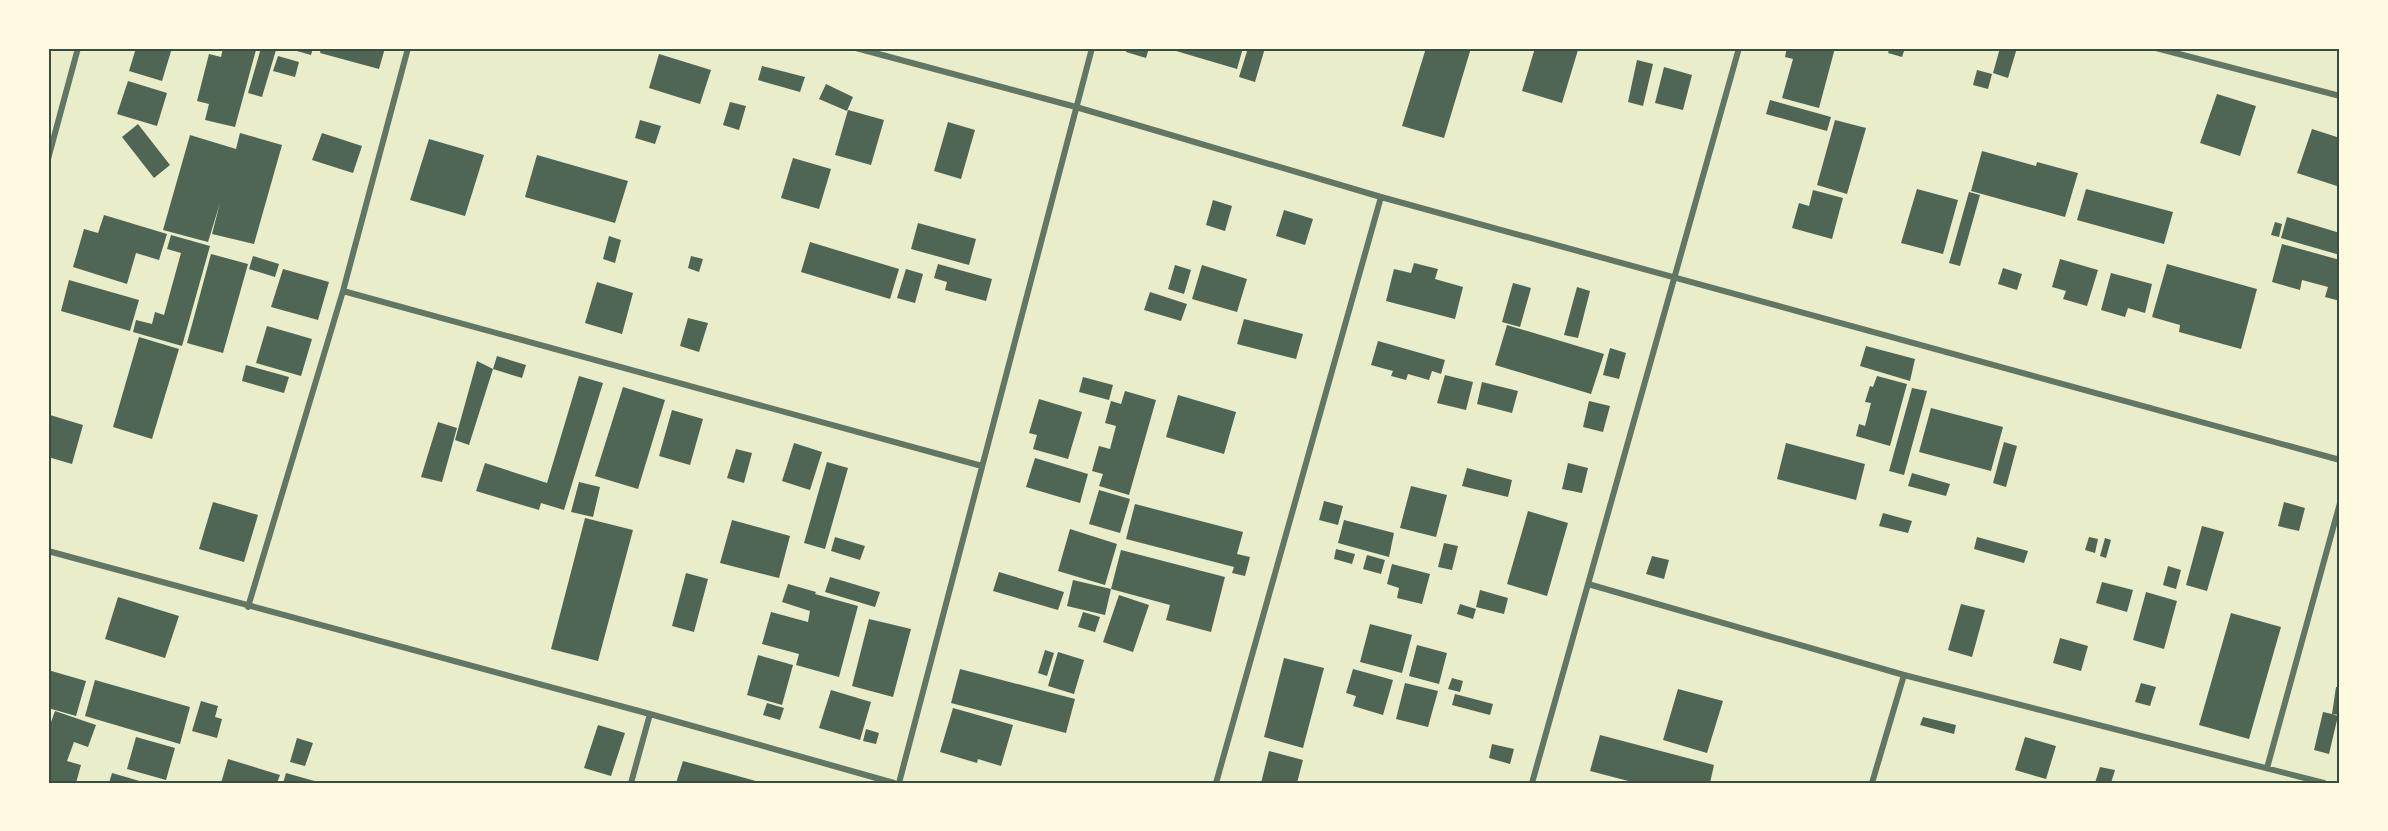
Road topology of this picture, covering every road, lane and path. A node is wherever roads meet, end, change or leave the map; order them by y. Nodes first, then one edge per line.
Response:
1 (78, 48) edge
2 (408, 48) edge
3 (856, 48) edge
4 (1092, 48) edge
5 (1739, 48) edge
6 (2156, 48) edge
7 (2340, 96) edge
8 (1076, 107) junction
9 (48, 159) edge
10 (1381, 197) junction
11 (1673, 278) junction
12 (343, 291) junction
13 (2340, 460) edge
14 (982, 466) junction
15 (2340, 503) edge
16 (48, 552) edge
17 (1588, 584) junction
18 (248, 607) junction
19 (1904, 675) junction
20 (650, 714) junction
21 (2267, 768) junction
22 (631, 783) edge
23 (894, 783) edge
24 (899, 783) edge
25 (1216, 783) edge
26 (1532, 783) edge
27 (1872, 783) edge
28 (2324, 783) edge

1 - 9 street
2 - 12 street
3 - 8 street
4 - 8 street
5 - 11 street
6 - 7 street
8 - 10 street
8 - 14 street
10 - 11 street
10 - 25 street
11 - 13 street
11 - 17 street
12 - 14 street
12 - 18 street
14 - 24 street
15 - 21 street
16 - 18 street
17 - 19 street
17 - 26 street
18 - 20 street
19 - 21 street
19 - 27 street
20 - 22 street
20 - 23 street
21 - 28 street

